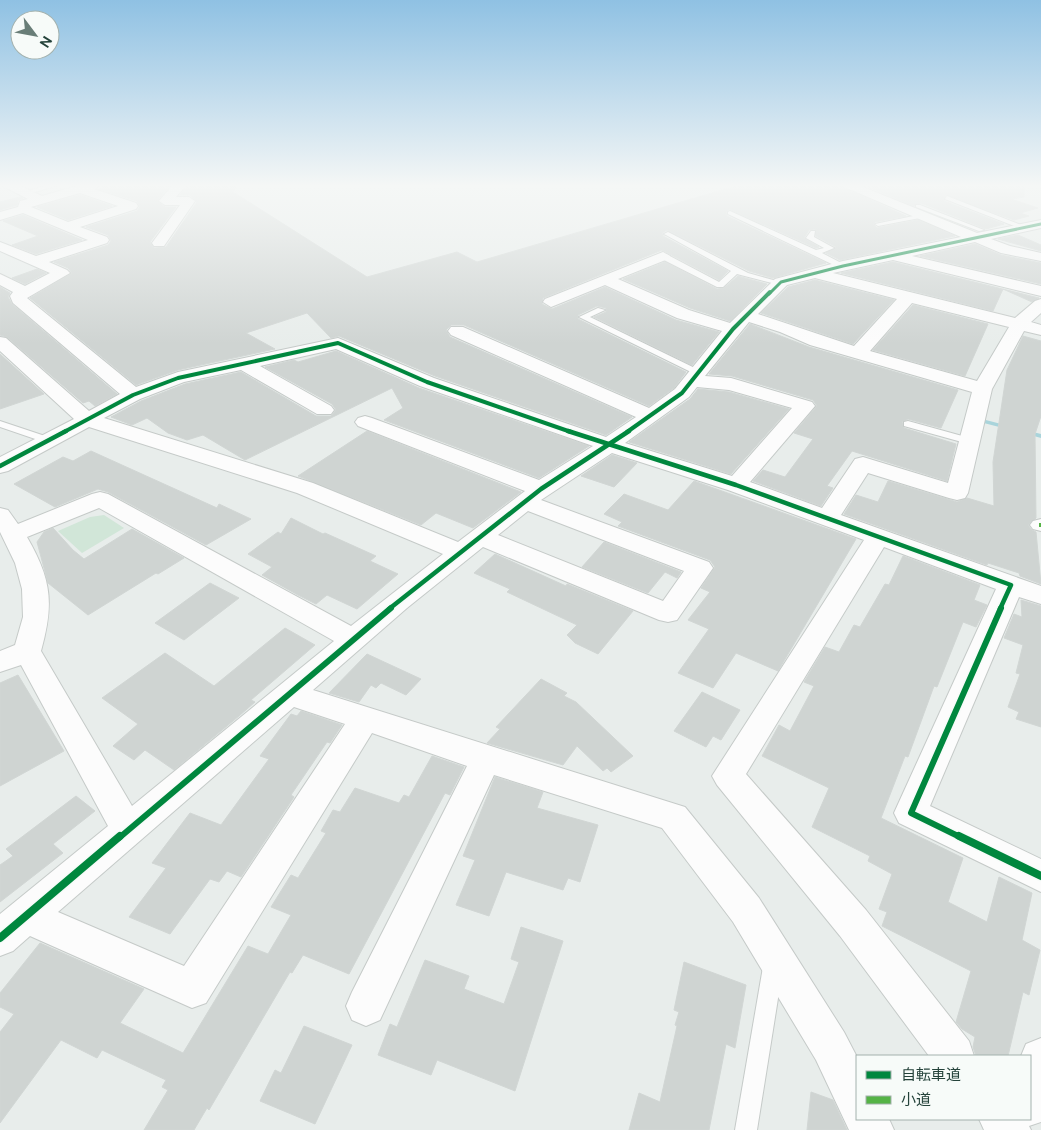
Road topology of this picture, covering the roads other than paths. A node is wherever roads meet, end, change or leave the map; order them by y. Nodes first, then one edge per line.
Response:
1 (96, 238) edge
2 (163, 238) edge
3 (675, 238) edge
4 (772, 238) edge
5 (810, 238) edge
6 (964, 238) edge
7 (985, 238) edge
8 (159, 243) dead end
9 (0, 246) edge
10 (663, 256) joint
11 (892, 256) junction
12 (1041, 257) edge
13 (36, 262) junction
14 (814, 263) junction
15 (737, 270) junction
16 (0, 279) edge
17 (606, 279) junction
18 (780, 283) junction
19 (1041, 291) edge
20 (25, 292) junction
21 (908, 297) junction
22 (552, 302) dead end
23 (1041, 304) edge
24 (601, 310) dead end
25 (740, 323) junction
26 (1019, 324) junction
27 (1041, 330) edge
28 (457, 331) dead end
29 (0, 342) edge
30 (858, 353) junction
31 (242, 363) junction
32 (694, 376) junction
33 (982, 389) junction
34 (133, 395) junction
35 (324, 410) dead end
36 (651, 416) junction
37 (86, 419) junction
38 (366, 422) dead end
39 (0, 424) edge
40 (908, 424) dead end
41 (47, 440) junction
42 (969, 441) junction
43 (609, 445) junction
44 (0, 466) edge
45 (736, 485) junction
46 (533, 496) junction
47 (827, 518) junction
48 (7, 525) edge
49 (879, 536) junction
50 (471, 545) junction
51 (1011, 586) junction
52 (1041, 595) edge
53 (354, 640) junction
54 (27, 651) junction
55 (0, 662) edge
56 (289, 694) junction
57 (365, 719) junction
58 (486, 759) junction
59 (128, 830) junction
60 (1041, 876) edge
61 (13, 927) edge
62 (775, 957) junction
63 (366, 1006) dead end
64 (953, 1055) edge
65 (1041, 1059) edge
66 (856, 1100) edge
67 (1031, 1101) edge
68 (746, 1130) edge

1 - 13 street
2 - 8 street
3 - 15 lane
4 - 14 lane
5 - 14 lane
6 - 11 street
7 - 12 street
9 - 13 street
10 - 15 lane
10 - 17 street
11 - 14 street
11 - 19 street
13 - 20 street
14 - 18 street
14 - 21 street
15 - 18 lane
16 - 20 street
17 - 22 street
17 - 25 street
18 - 25 street
20 - 34 street
21 - 26 street
21 - 30 street
23 - 26 street
24 - 32 lane
25 - 30 street
25 - 32 street
26 - 27 street
26 - 33 street
28 - 36 street
29 - 37 street
30 - 33 street
31 - 34 street
31 - 35 street
31 - 43 street
32 - 36 street
32 - 45 street
33 - 42 street
34 - 37 street
36 - 43 street
37 - 41 street
37 - 50 street
38 - 46 street
39 - 41 lane
40 - 42 lane
41 - 44 street
42 - 47 street
43 - 45 street
43 - 46 street
45 - 47 street
46 - 50 street
46 - 50 street
47 - 49 street
48 - 53 street
48 - 54 street
49 - 51 street
49 - 64 street
50 - 53 street
51 - 52 street
51 - 60 street
53 - 56 street
54 - 55 street
54 - 59 street
56 - 57 street
56 - 59 street
57 - 58 street
57 - 61 street
58 - 62 street
58 - 63 street
59 - 61 street
62 - 66 street
62 - 68 lane
65 - 67 street

